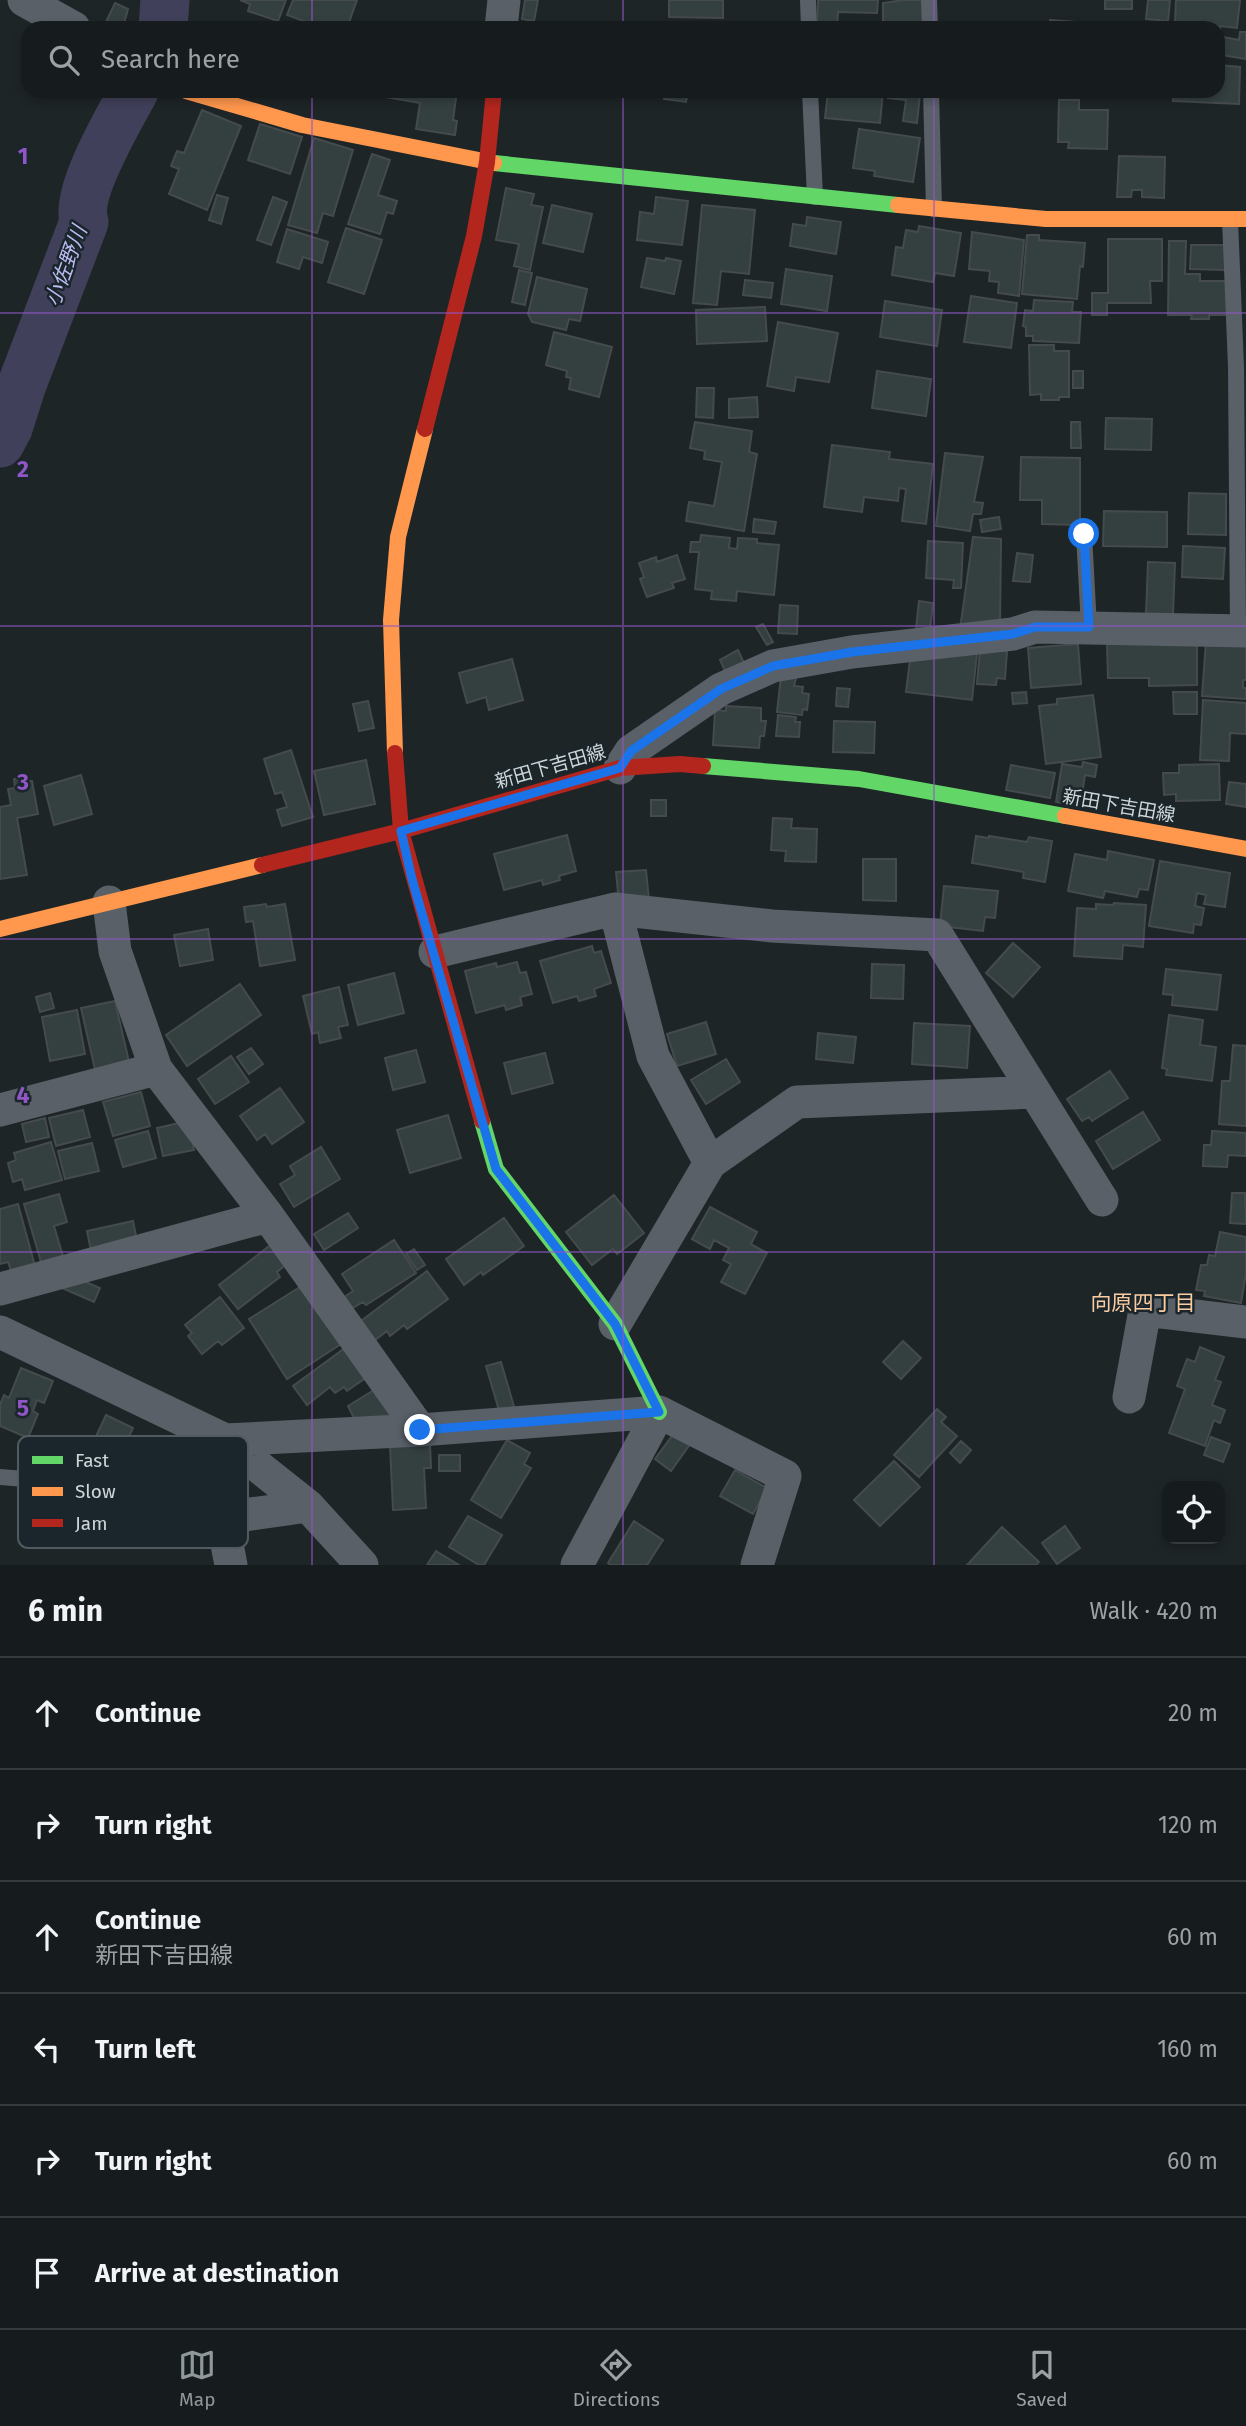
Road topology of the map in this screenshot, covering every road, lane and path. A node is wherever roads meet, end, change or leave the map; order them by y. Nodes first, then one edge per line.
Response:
1 (24, 0) edge
2 (504, 0) edge
3 (808, 0) edge
4 (929, 0) edge
5 (62, 21) edge
6 (502, 21) edge
7 (809, 21) edge
8 (930, 21) edge
9 (210, 98) edge
10 (493, 98) edge
11 (810, 98) edge
12 (931, 98) edge
13 (487, 162) junction
14 (815, 197) junction
15 (934, 209) junction
16 (1238, 219) edge
17 (1084, 534) dead end
18 (1089, 627) junction
19 (1242, 631) edge
20 (620, 768) junction
21 (401, 831) junction
22 (1246, 849) edge
23 (109, 902) junction
24 (615, 909) junction
25 (0, 929) edge
26 (435, 952) junction
27 (156, 1069) junction
28 (1034, 1092) junction
29 (0, 1110) edge
30 (710, 1163) junction
31 (1102, 1200) dead end
32 (268, 1216) junction
33 (0, 1289) edge
34 (1246, 1322) edge
35 (615, 1324) junction
36 (0, 1332) edge
37 (1129, 1397) dead end
38 (659, 1412) junction
39 (420, 1430) junction
40 (217, 1436) edge
41 (248, 1439) edge
42 (248, 1458) edge
43 (0, 1477) edge
44 (18, 1478) edge
45 (308, 1506) junction
46 (248, 1514) edge
47 (581, 1563) edge
48 (362, 1565) edge
49 (757, 1565) edge

1 - 5 street
2 - 6 street
3 - 7 lane
4 - 8 lane
9 - 13 street
10 - 13 street
11 - 14 lane
12 - 15 lane
13 - 14 street
13 - 21 street
14 - 15 street
15 - 16 street
16 - 19 lane
17 - 18 lane
18 - 19 street
18 - 20 street
20 - 21 street, 新田下吉田線
20 - 22 street, 新田下吉田線
21 - 23 street, 新田下吉田線
21 - 26 street
23 - 25 street, 新田下吉田線
23 - 27 street
24 - 26 street
24 - 28 street
24 - 30 street
26 - 35 street
27 - 29 street
27 - 32 street
28 - 30 street
28 - 31 street
30 - 35 street
32 - 33 street
32 - 39 street
34 - 37 street
35 - 38 street
36 - 40 street
38 - 39 street
38 - 47 street
38 - 49 street
39 - 41 street
42 - 45 street
43 - 44 lane
45 - 46 street
45 - 48 street

